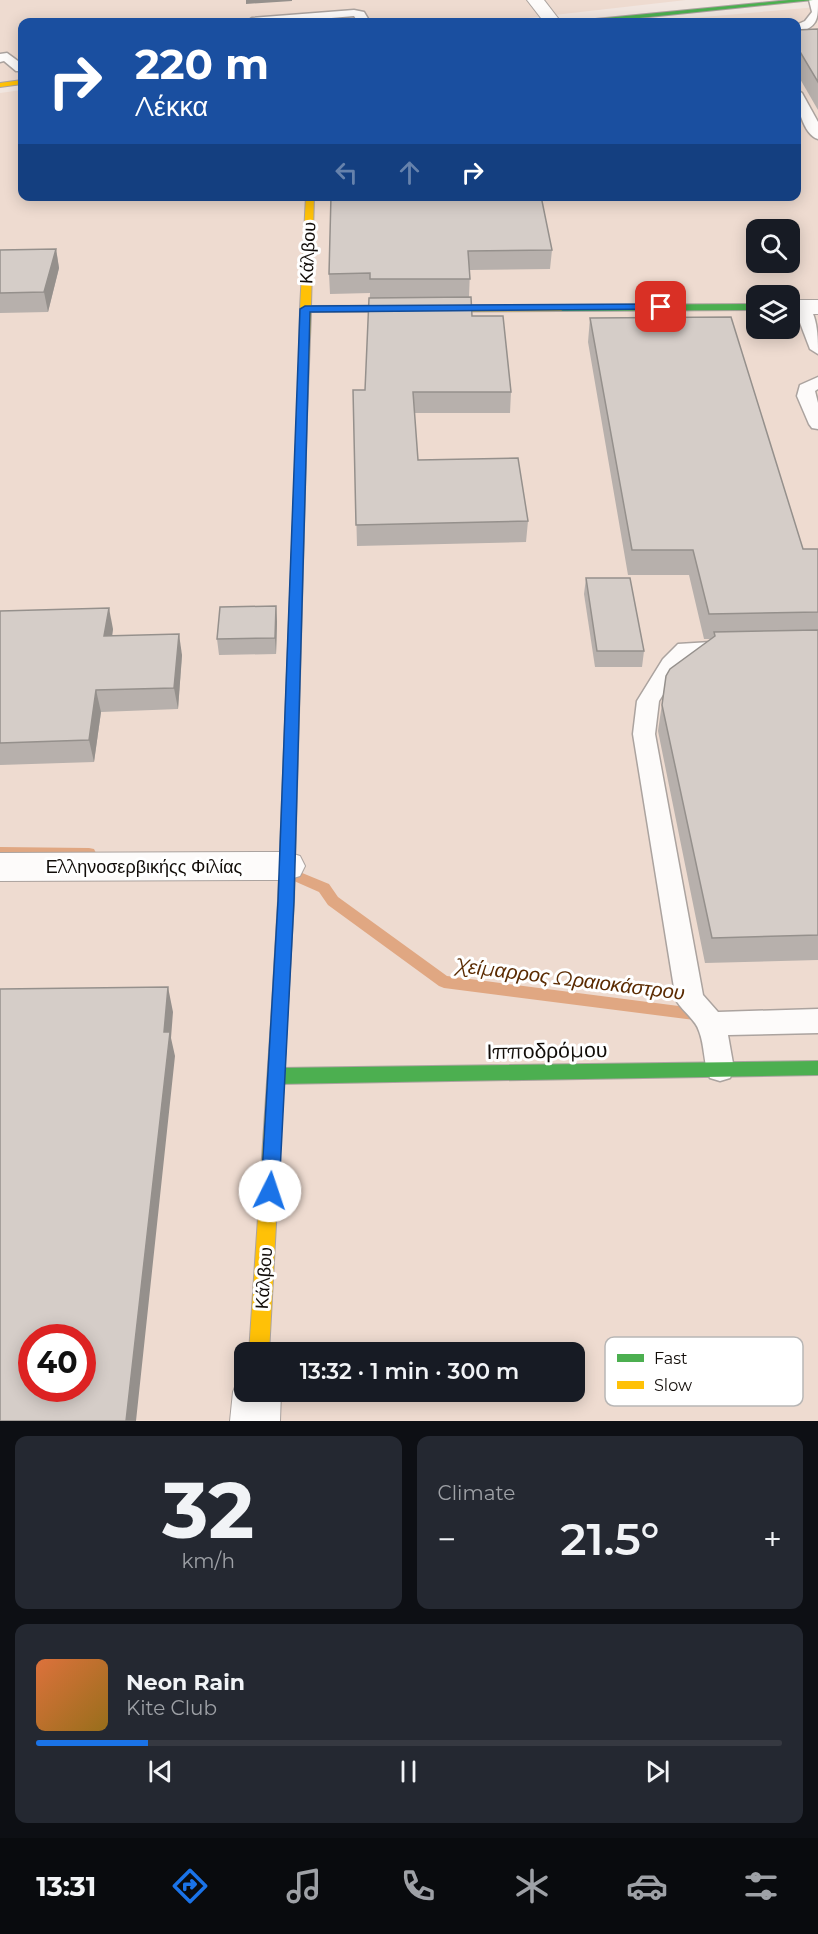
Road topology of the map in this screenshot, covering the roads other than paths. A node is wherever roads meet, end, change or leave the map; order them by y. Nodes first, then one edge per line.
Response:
1 (535, 0) edge
2 (810, 0) edge
3 (815, 0) edge
4 (297, 18) edge
5 (362, 18) edge
6 (549, 18) edge
7 (626, 18) edge
8 (801, 27) edge
9 (0, 58) edge
10 (18, 71) edge
11 (18, 76) edge
12 (0, 85) edge
13 (801, 103) edge
14 (818, 135) edge
15 (310, 201) edge
16 (746, 307) edge
17 (803, 307) edge
18 (305, 309) junction
19 (818, 349) edge
20 (818, 382) edge
21 (818, 424) edge
22 (746, 648) edge
23 (287, 866) junction
24 (0, 867) edge
25 (818, 1022) edge
26 (712, 1024) junction
27 (818, 1068) edge
28 (720, 1069) junction
29 (277, 1076) junction
30 (260, 1342) edge
31 (256, 1402) edge
32 (255, 1421) edge

1 - 6 street
2 - 7 street
3 - 8 lane
4 - 5 lane
9 - 10 lane
11 - 12 street
13 - 14 lane
15 - 18 street, Κάλβου
16 - 18 street
17 - 19 lane
18 - 23 street, Κάλβου
20 - 21 lane
22 - 26 lane
23 - 24 street, Ελληνοσερβικήςς Φιλίας
23 - 29 street, Κάλβου
25 - 26 lane
26 - 28 lane
27 - 28 street, Ιπποδρόμου
28 - 29 street, Ιπποδρόμου
29 - 30 street, Κάλβου
31 - 32 street

